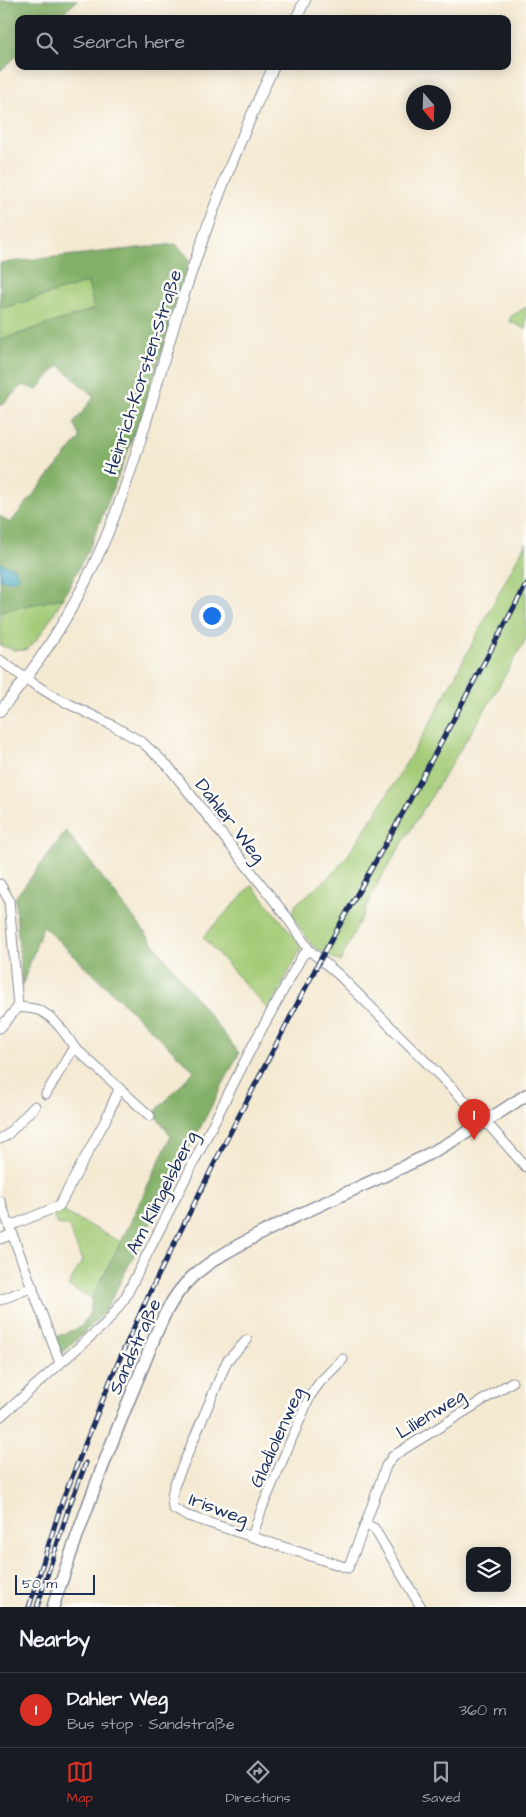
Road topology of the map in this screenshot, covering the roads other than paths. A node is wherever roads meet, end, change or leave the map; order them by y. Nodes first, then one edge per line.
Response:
1 (305, 0) edge
2 (298, 15) edge
3 (272, 70) edge
4 (0, 660) edge
5 (26, 679) junction
6 (0, 711) edge
7 (0, 884) edge
8 (309, 950) junction
9 (18, 1007) junction
10 (0, 1028) edge
11 (74, 1046) junction
12 (118, 1088) junction
13 (46, 1094) dead end
14 (526, 1095) edge
15 (35, 1106) dead end
16 (150, 1116) dead end
17 (486, 1122) junction
18 (0, 1139) edge
19 (526, 1168) edge
20 (0, 1202) edge
21 (11, 1230) junction
22 (0, 1239) edge
23 (33, 1288) junction
24 (0, 1300) edge
25 (248, 1340) dead end
26 (343, 1359) dead end
27 (60, 1363) junction
28 (512, 1382) dead end
29 (2, 1412) edge
30 (366, 1525) junction
31 (252, 1537) junction
32 (348, 1568) joint
33 (53, 1607) edge
34 (421, 1607) edge

1 - 2 street
3 - 5 street, Heinrich-Korsten-Straße
4 - 5 street, Dahler Weg
5 - 6 street, Heinrich-Korsten-Straße
5 - 8 street, Dahler Weg
7 - 9 street
8 - 17 street, Dahler Weg
8 - 27 street, Am Klingelsberg
9 - 10 street
9 - 11 street
11 - 12 street
11 - 13 street
12 - 16 street
12 - 21 street
14 - 17 main road, Sandstraße
15 - 18 street
17 - 19 street, Dahler Weg
17 - 33 main road, Sandstraße
20 - 21 street
21 - 22 street
21 - 23 street
23 - 24 street
23 - 27 street
25 - 31 street, Irisweg
26 - 31 street, Gladiolenweg
27 - 29 street, Am Klingelsberg
28 - 30 street, Lilienweg
30 - 32 street, Lilienweg
30 - 34 street
31 - 32 street, Irisweg

